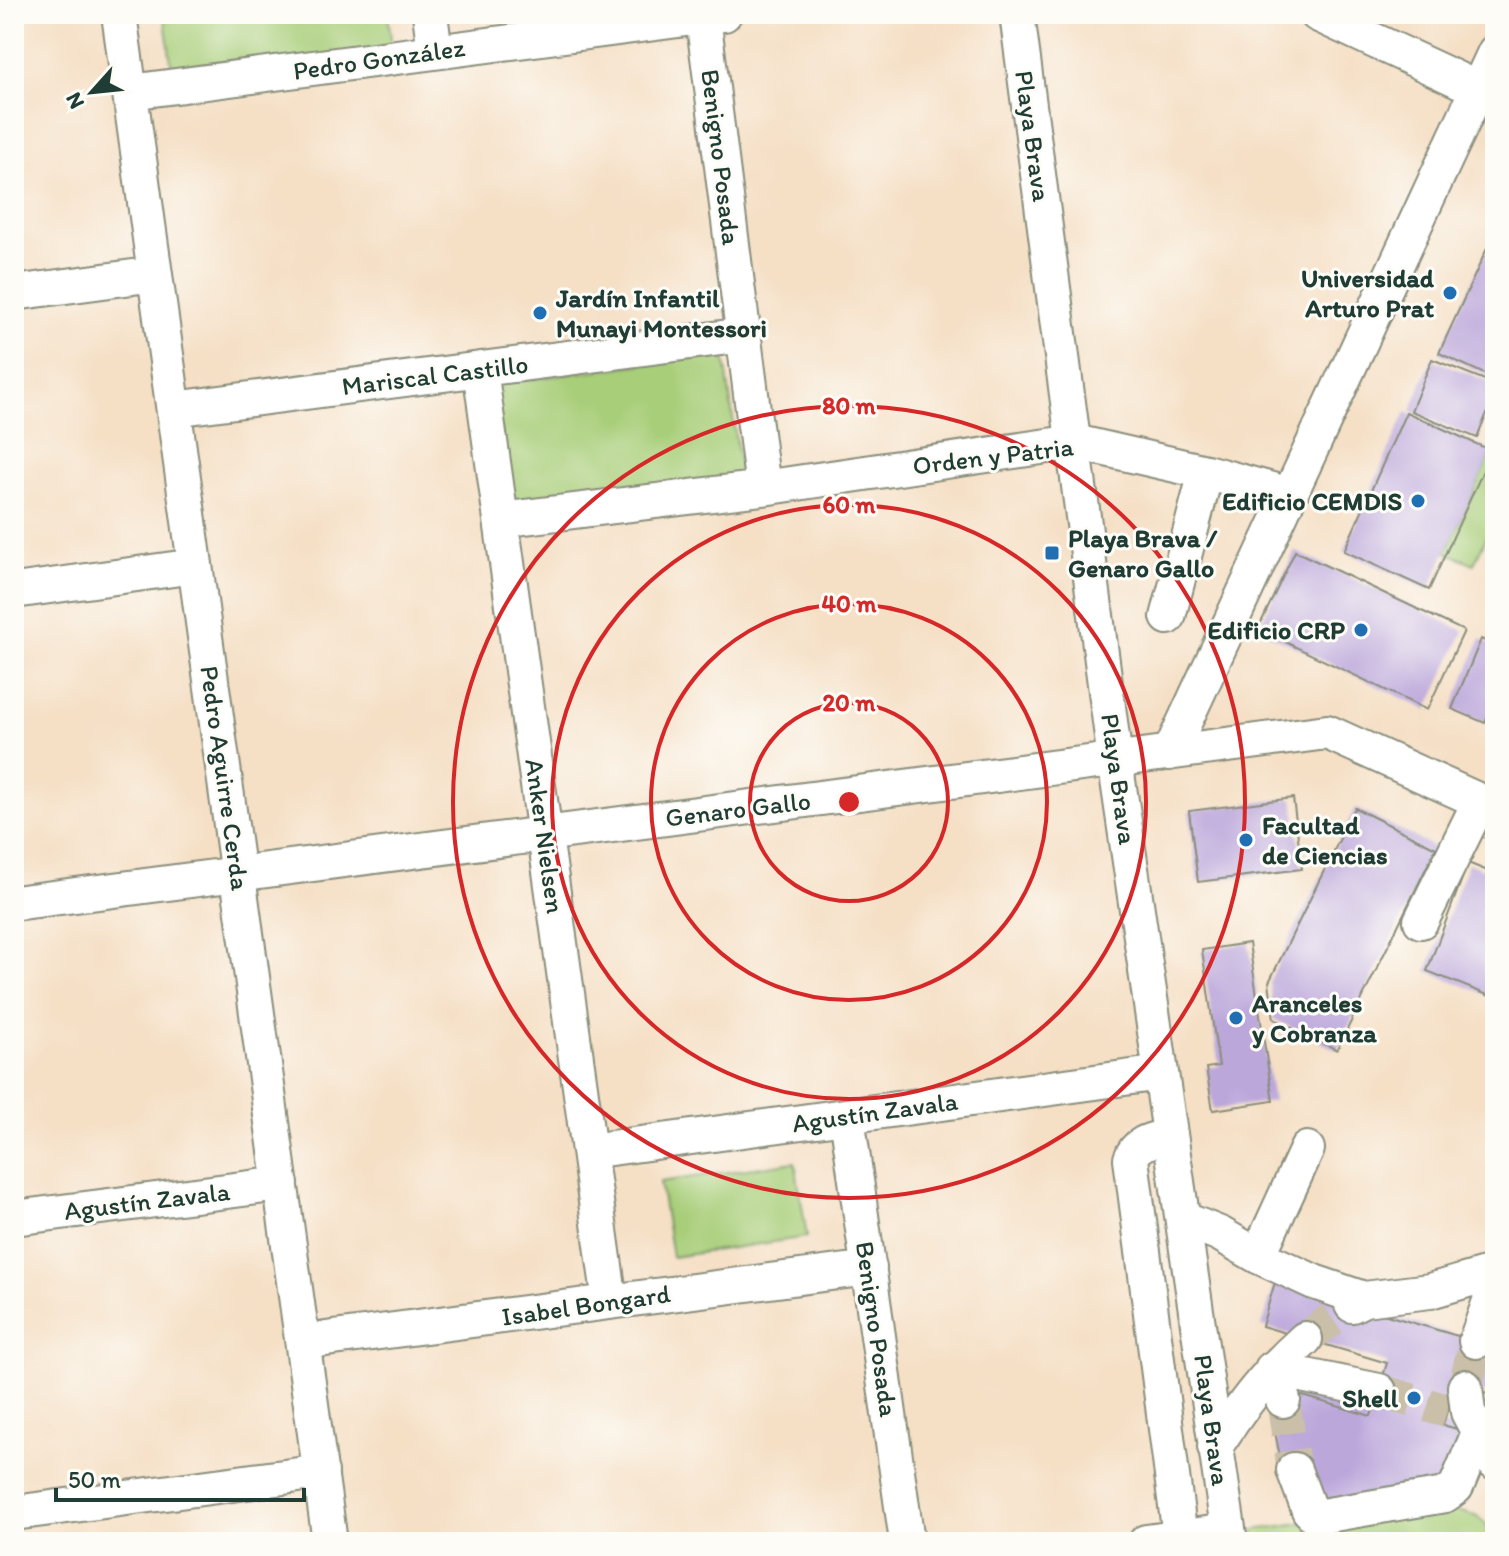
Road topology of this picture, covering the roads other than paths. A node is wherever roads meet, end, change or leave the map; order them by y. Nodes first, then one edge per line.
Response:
1 (119, 14) edge
2 (430, 14) edge
3 (1017, 14) edge
4 (1317, 14) edge
5 (713, 15) edge
6 (435, 52) junction
7 (1495, 52) edge
8 (1478, 89) junction
9 (130, 92) junction
10 (155, 274) junction
11 (14, 293) edge
12 (744, 335) junction
13 (480, 369) junction
14 (174, 409) junction
15 (1075, 442) junction
16 (1206, 472) junction
17 (763, 488) junction
18 (1290, 495) junction
19 (501, 520) junction
20 (195, 566) junction
21 (14, 591) edge
22 (1168, 617) dead end
23 (1170, 753) junction
24 (1115, 760) junction
25 (1488, 804) edge
26 (546, 834) junction
27 (238, 874) junction
28 (14, 903) edge
29 (1421, 921) dead end
30 (1161, 1073) junction
31 (847, 1116) junction
32 (1170, 1136) junction
33 (1307, 1149) dead end
34 (589, 1151) junction
35 (281, 1184) junction
36 (14, 1218) edge
37 (1183, 1219) junction
38 (1258, 1256) junction
39 (869, 1268) junction
40 (1495, 1272) edge
41 (1495, 1287) edge
42 (610, 1302) junction
43 (1305, 1339) tunnel mouth
44 (1476, 1341) tunnel mouth
45 (303, 1342) junction
46 (1278, 1384) junction
47 (1379, 1391) tunnel mouth
48 (1471, 1422) tunnel mouth
49 (1215, 1447) junction
50 (1294, 1470) tunnel mouth
51 (321, 1472) junction
52 (14, 1513) edge
53 (1229, 1536) edge
54 (1180, 1537) junction
55 (330, 1542) edge
56 (907, 1542) edge
57 (1146, 1542) edge

1 - 9 street, Pedro Aguirre Cerda
2 - 6 street
3 - 15 street, Playa Brava
4 - 8 street
5 - 6 street, Pedro González
5 - 12 street, Benigno Posada
6 - 9 street, Pedro González
7 - 8 street
8 - 18 street
9 - 10 street, Pedro Aguirre Cerda
10 - 11 street
10 - 14 street, Pedro Aguirre Cerda
12 - 13 street, Mariscal Castillo
12 - 17 street, Benigno Posada
13 - 14 street, Mariscal Castillo
13 - 19 street, Anker Nielsen
14 - 20 street, Pedro Aguirre Cerda
15 - 16 street, Orden y Patria
15 - 17 street, Orden y Patria
15 - 24 street, Playa Brava
16 - 18 street, Orden y Patria
16 - 22 street
17 - 19 street, Orden y Patria
18 - 23 street
19 - 26 street, Anker Nielsen
20 - 21 street
20 - 27 street, Pedro Aguirre Cerda
23 - 24 street, Genaro Gallo
23 - 25 street, Genaro Gallo
24 - 26 street, Genaro Gallo
24 - 30 street, Playa Brava
25 - 29 street
26 - 27 street, Genaro Gallo
26 - 34 street, Anker Nielsen
27 - 28 street, Genaro Gallo
27 - 35 street, Pedro Aguirre Cerda
30 - 31 street, Agustín Zavala
30 - 32 street, Playa Brava
31 - 34 street, Agustín Zavala
31 - 39 street, Benigno Posada
32 - 37 street, Playa Brava
32 - 54 street
33 - 38 street
34 - 42 street, Anker Nielsen
35 - 36 street, Agustín Zavala
35 - 45 street, Pedro Aguirre Cerda
37 - 38 street
37 - 49 street, Playa Brava
38 - 40 street
39 - 42 street, Isabel Bongard
39 - 56 street, Benigno Posada
41 - 44 street
42 - 45 street, Isabel Bongard
43 - 46 street
45 - 51 street, Pedro Aguirre Cerda
46 - 47 street
46 - 49 street
48 - 50 street
49 - 53 street, Playa Brava
51 - 52 street
51 - 55 street, Pedro Aguirre Cerda
53 - 54 street
54 - 57 street

